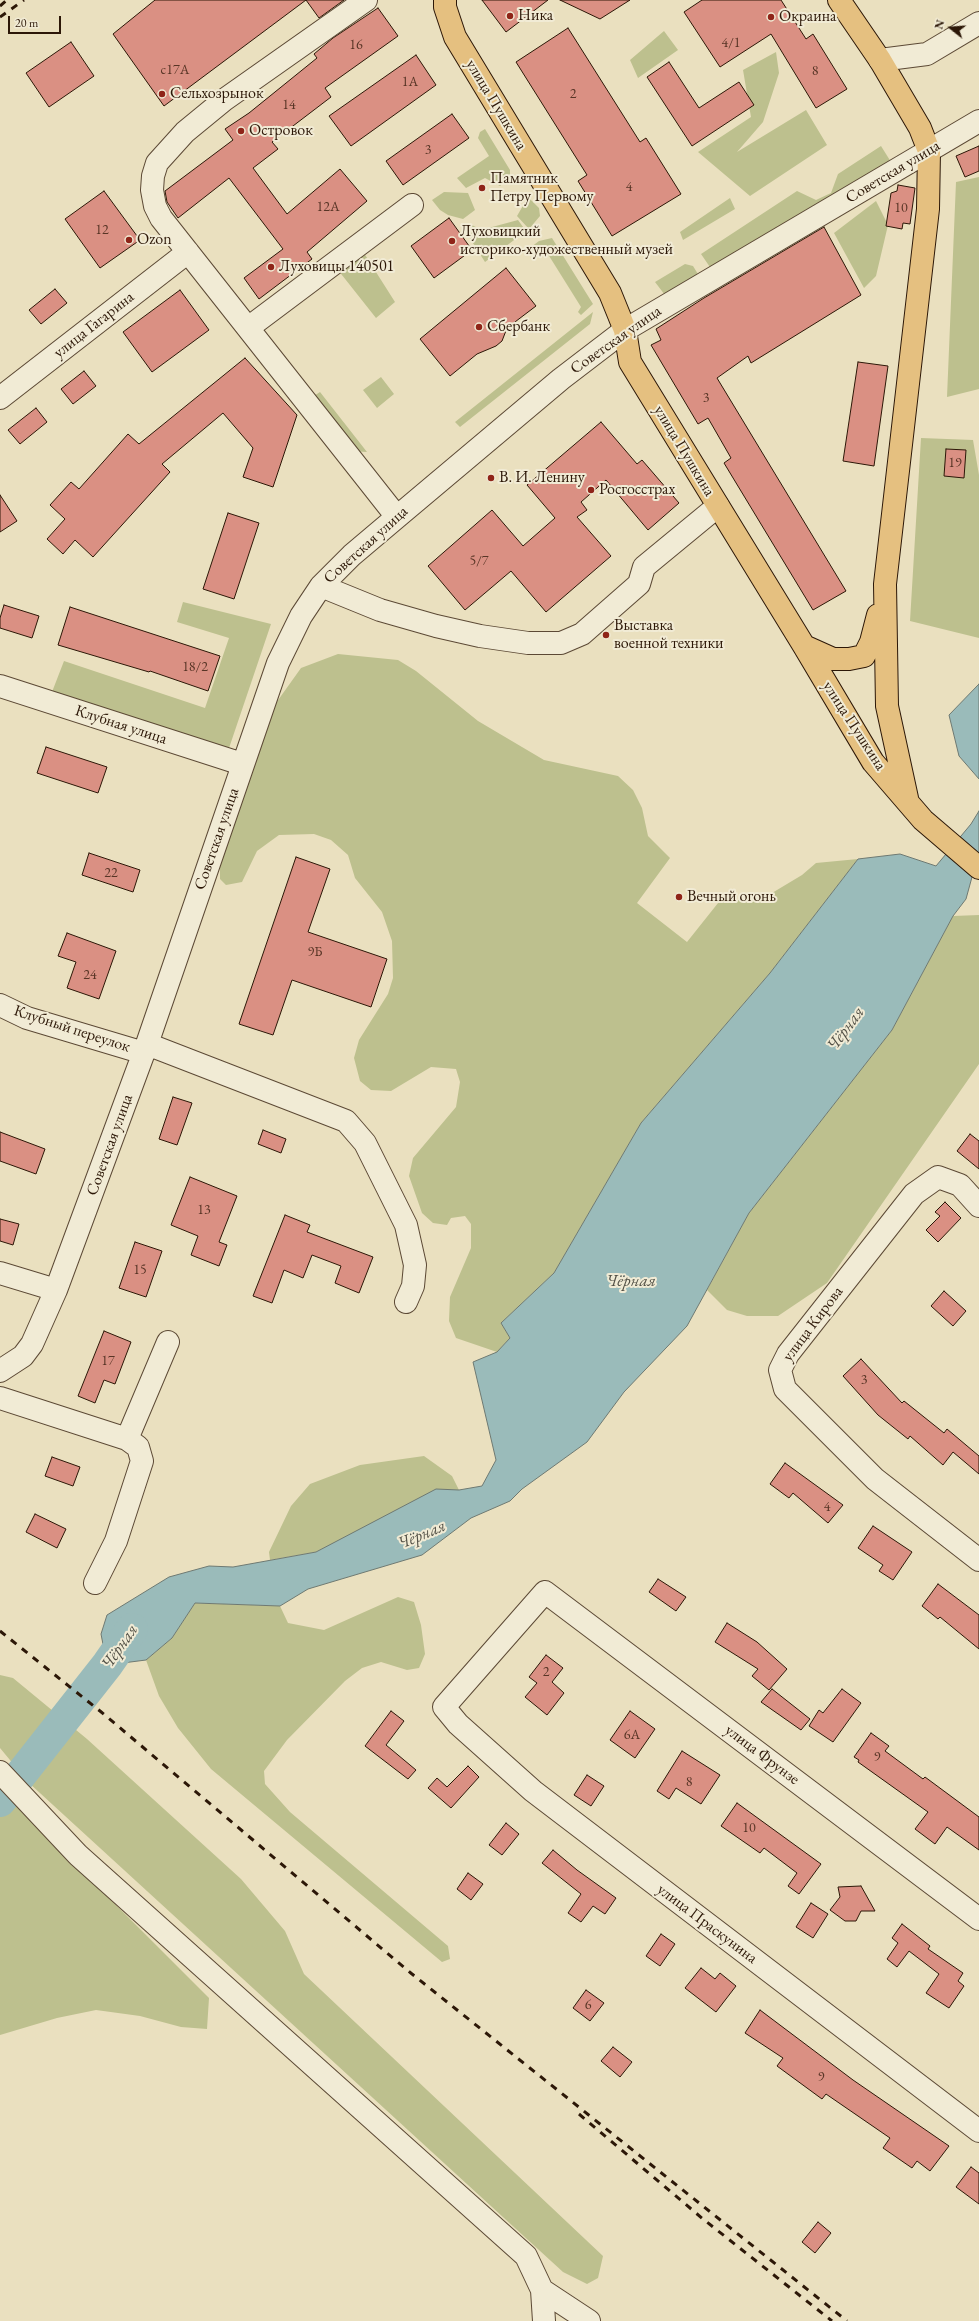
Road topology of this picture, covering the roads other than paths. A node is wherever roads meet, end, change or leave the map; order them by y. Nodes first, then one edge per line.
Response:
1 (366, 0) edge
2 (446, 0) edge
3 (838, 0) edge
4 (979, 23) edge
5 (880, 60) junction
6 (979, 121) edge
7 (928, 151) junction
8 (412, 205) dead end
9 (188, 252) junction
10 (248, 328) junction
11 (624, 330) junction
12 (0, 398) edge
13 (718, 506) junction
14 (396, 517) junction
15 (885, 584) junction
16 (321, 586) junction
17 (804, 646) junction
18 (0, 686) edge
19 (242, 764) junction
20 (907, 799) junction
21 (979, 868) edge
22 (0, 1005) edge
23 (146, 1048) junction
24 (979, 1206) edge
25 (0, 1273) edge
26 (56, 1290) junction
27 (406, 1302) dead end
28 (168, 1342) dead end
29 (0, 1371) edge
30 (0, 1398) edge
31 (127, 1439) junction
32 (979, 1560) edge
33 (95, 1583) dead end
34 (545, 1592) joint
35 (0, 1772) edge
36 (979, 1919) edge
37 (979, 2131) edge
38 (542, 2290) junction
39 (544, 2321) edge
40 (589, 2321) edge

1 - 9 street
2 - 11 main road, улица Пушкина
3 - 5 main road
4 - 5 street
5 - 7 main road
6 - 7 street, Советская улица
7 - 11 street, Советская улица
7 - 15 main road
8 - 10 street
9 - 10 street
9 - 12 street, улица Гагарина
10 - 14 street
11 - 13 main road, улица Пушкина
11 - 14 street, Советская улица
13 - 16 street
13 - 17 main road, улица Пушкина
14 - 16 street, Советская улица
15 - 17 main road
15 - 20 main road
16 - 19 street, Советская улица
17 - 20 main road, улица Пушкина
18 - 19 street, Клубная улица
19 - 23 street, Советская улица
20 - 21 main road, улица Пушкина
22 - 23 street, Клубный переулок
23 - 26 street, Советская улица
23 - 27 street, Клубный переулок
24 - 32 street, улица Кирова
25 - 26 street
26 - 29 street, Советская улица
28 - 31 street
30 - 31 street
31 - 33 street
34 - 36 street, улица Фрунзе
34 - 37 street, улица Праскунина
35 - 38 street
38 - 39 street
38 - 40 street

